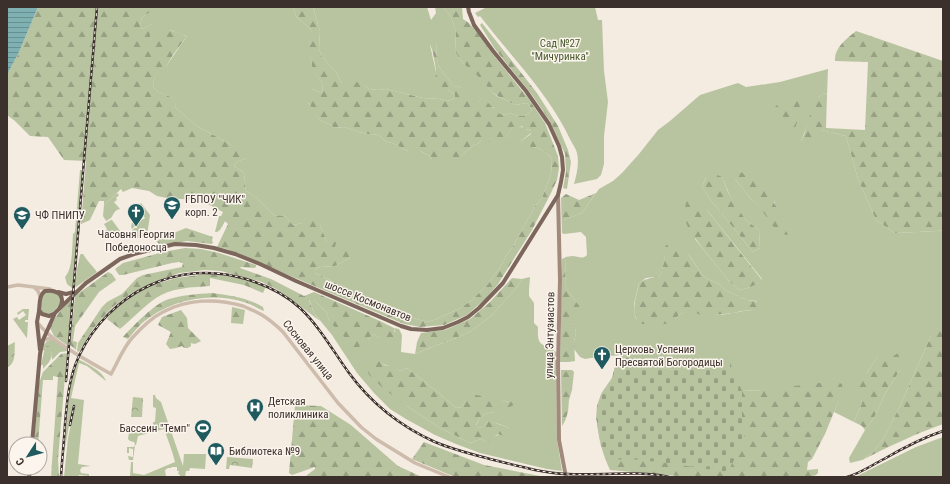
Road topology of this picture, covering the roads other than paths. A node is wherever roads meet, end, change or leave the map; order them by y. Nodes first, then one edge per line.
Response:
1 (468, 7) edge
2 (558, 195) junction
3 (7, 287) edge
4 (34, 287) junction
5 (78, 290) junction
6 (55, 291) junction
7 (40, 296) junction
8 (59, 309) junction
9 (39, 310) junction
10 (55, 313) junction
11 (37, 322) junction
12 (47, 330) junction
13 (54, 338) junction
14 (43, 340) junction
15 (40, 354) junction
16 (33, 436) edge
17 (566, 476) edge
18 (450, 477) edge

1 - 2 main road, шоссе Космонавтов
2 - 5 main road, шоссе Космонавтов
2 - 17 main road, улица Энтузиастов
3 - 4 street
4 - 6 street
4 - 7 street
5 - 6 main road
5 - 8 main road, шоссе Космонавтов
6 - 7 main road
6 - 8 main road
7 - 9 main road
8 - 10 main road
9 - 10 main road
9 - 11 main road
10 - 12 main road
11 - 12 street
11 - 15 main road
12 - 13 street
12 - 14 main road
13 - 14 street
13 - 18 street, Сосновая улица
14 - 15 main road
15 - 16 main road

